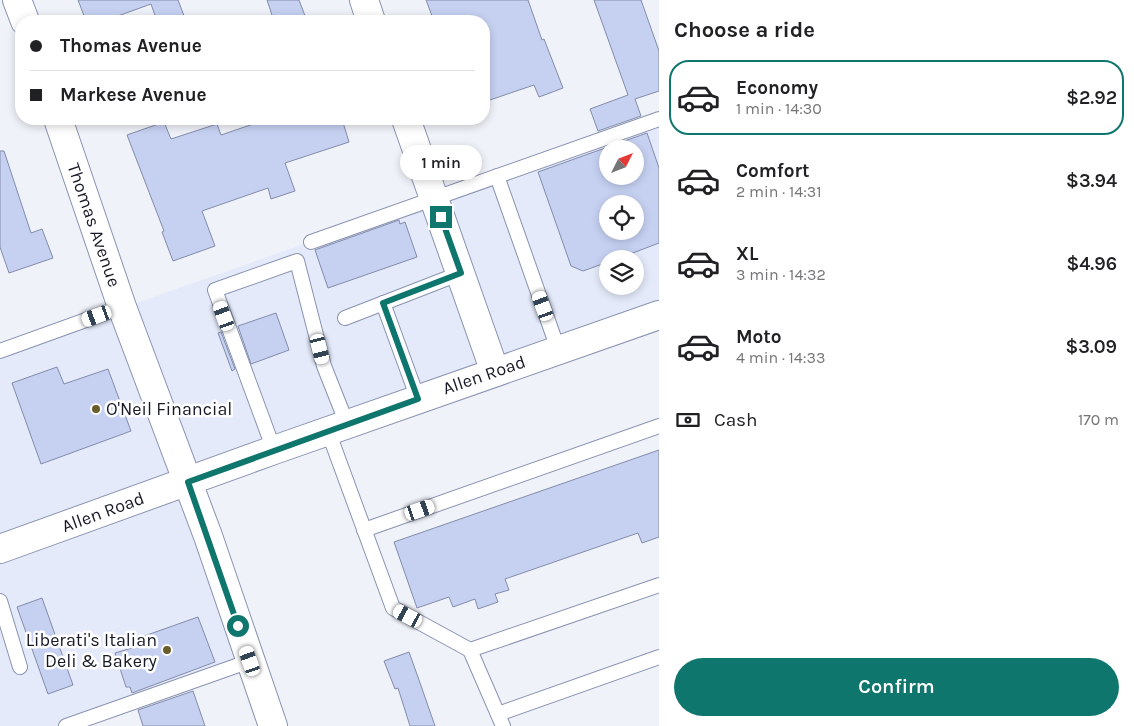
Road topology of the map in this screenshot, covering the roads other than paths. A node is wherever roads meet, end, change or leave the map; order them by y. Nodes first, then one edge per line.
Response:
1 (17, 0) edge
2 (364, 0) edge
3 (22, 15) edge
4 (369, 15) edge
5 (659, 119) edge
6 (60, 125) edge
7 (408, 125) edge
8 (497, 176) junction
9 (434, 199) junction
10 (310, 242) dead end
11 (461, 273) junction
12 (383, 303) junction
13 (122, 307) junction
14 (659, 315) edge
15 (345, 318) dead end
16 (0, 350) edge
17 (558, 350) junction
18 (495, 372) junction
19 (418, 399) junction
20 (659, 426) edge
21 (338, 427) junction
22 (274, 450) junction
23 (188, 482) junction
24 (364, 530) junction
25 (0, 549) edge
26 (659, 585) edge
27 (0, 601) edge
28 (470, 650) junction
29 (659, 658) edge
30 (250, 661) junction
31 (20, 667) dead end
32 (500, 720) edge
33 (66, 726) edge
34 (273, 726) edge

1 - 3 street
2 - 4 street
5 - 8 lane
6 - 13 street, Thomas Avenue
7 - 9 street
8 - 9 lane
8 - 17 lane
9 - 10 lane
9 - 11 street
11 - 12 lane
11 - 18 street
12 - 15 lane
12 - 19 lane
13 - 16 lane
13 - 23 street, Thomas Avenue
14 - 17 street, Allen Road
17 - 18 street, Allen Road
18 - 19 street, Allen Road
19 - 21 street, Allen Road
20 - 24 lane
21 - 22 street, Allen Road
21 - 22 lane
21 - 24 lane
22 - 23 street, Allen Road
23 - 25 street, Allen Road
23 - 30 street, Thomas Avenue
24 - 28 lane
26 - 28 lane
27 - 31 lane
28 - 32 lane
29 - 32 lane
30 - 33 lane
30 - 34 street, Thomas Avenue

